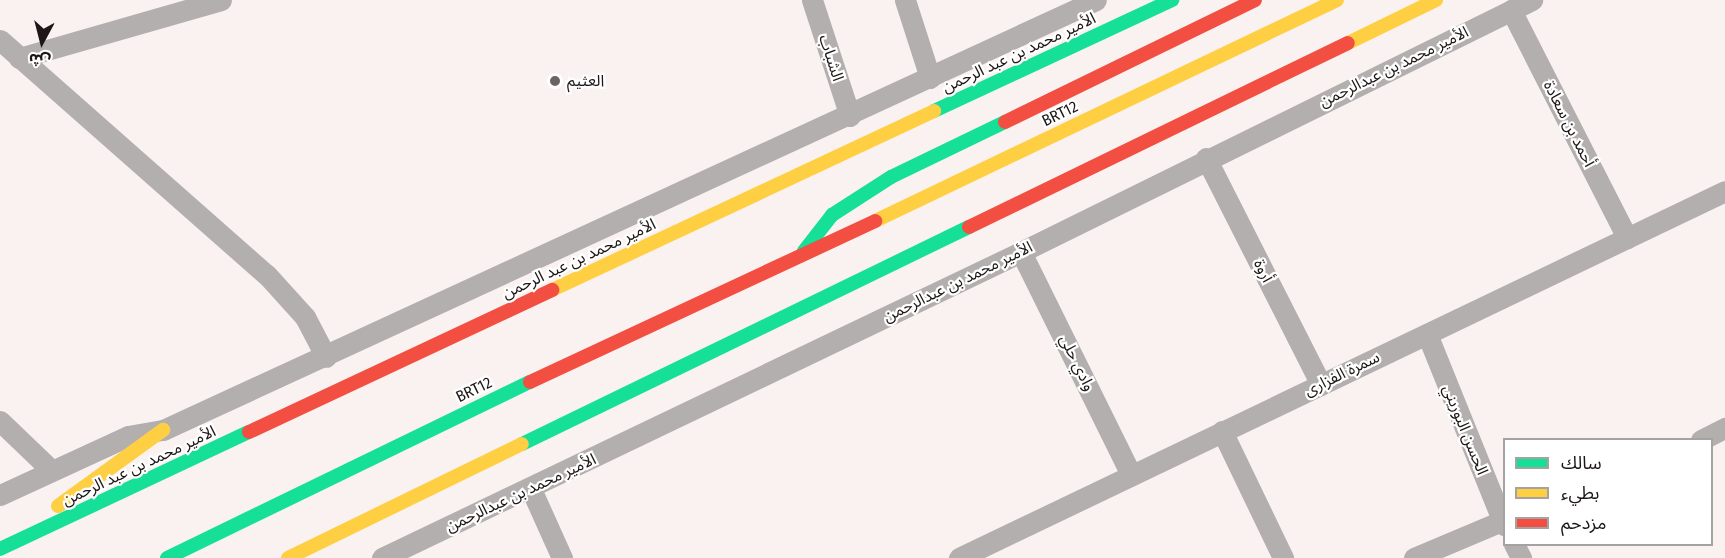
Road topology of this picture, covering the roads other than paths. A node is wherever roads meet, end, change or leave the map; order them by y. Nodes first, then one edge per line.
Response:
1 (221, 0) edge
2 (812, 0) edge
3 (905, 0) edge
4 (1096, 0) edge
5 (1172, 0) edge
6 (1256, 0) edge
7 (1337, 0) edge
8 (1436, 0) edge
9 (1532, 0) edge
10 (1511, 10) junction
11 (0, 40) edge
12 (19, 58) junction
13 (930, 78) junction
14 (849, 116) junction
15 (1206, 158) junction
16 (1725, 191) edge
17 (1627, 238) junction
18 (1021, 252) junction
19 (798, 258) junction
20 (1426, 334) junction
21 (326, 357) junction
22 (1321, 384) junction
23 (0, 421) edge
24 (1725, 428) edge
25 (163, 430) junction
26 (1222, 431) junction
27 (1705, 438) edge
28 (50, 469) junction
29 (1131, 476) junction
30 (531, 489) junction
31 (0, 495) edge
32 (1503, 520) edge
33 (1503, 522) edge
34 (0, 549) edge
35 (167, 558) edge
36 (288, 558) edge
37 (382, 558) edge
38 (562, 558) edge
39 (959, 558) edge
40 (1283, 558) edge
41 (1414, 558) edge

1 - 12 street
2 - 14 street, الشباب
3 - 13 street
4 - 13 street
5 - 34 main road, الأمير محمد بن عبد الرحمن
6 - 19 main road, BRT12
7 - 19 main road, BRT12
8 - 36 main road
9 - 10 street, الأمير محمد بن عبدالرحمن
10 - 15 street, الأمير محمد بن عبدالرحمن
10 - 17 street, أحمد بن سعادة
11 - 12 street
12 - 21 street
13 - 14 street
14 - 21 street
15 - 18 street, الأمير محمد بن عبدالرحمن
15 - 22 street, أروة
16 - 17 street, سمرة الفزارى
17 - 20 street, سمرة الفزارى
18 - 29 street, وادي حلي
18 - 30 street, الأمير محمد بن عبدالرحمن
19 - 35 main road, BRT12
20 - 22 street, سمرة الفزارى
20 - 32 street, الحسن البوريني
21 - 25 street
22 - 26 street, سمرة الفزارى
23 - 28 street
24 - 27 street
25 - 28 street
25 - 34 main road
26 - 29 street, سمرة الفزارى
26 - 40 street
28 - 31 street
29 - 39 street, سمرة الفزارى
30 - 37 street, الأمير محمد بن عبدالرحمن
30 - 38 street
33 - 41 street

